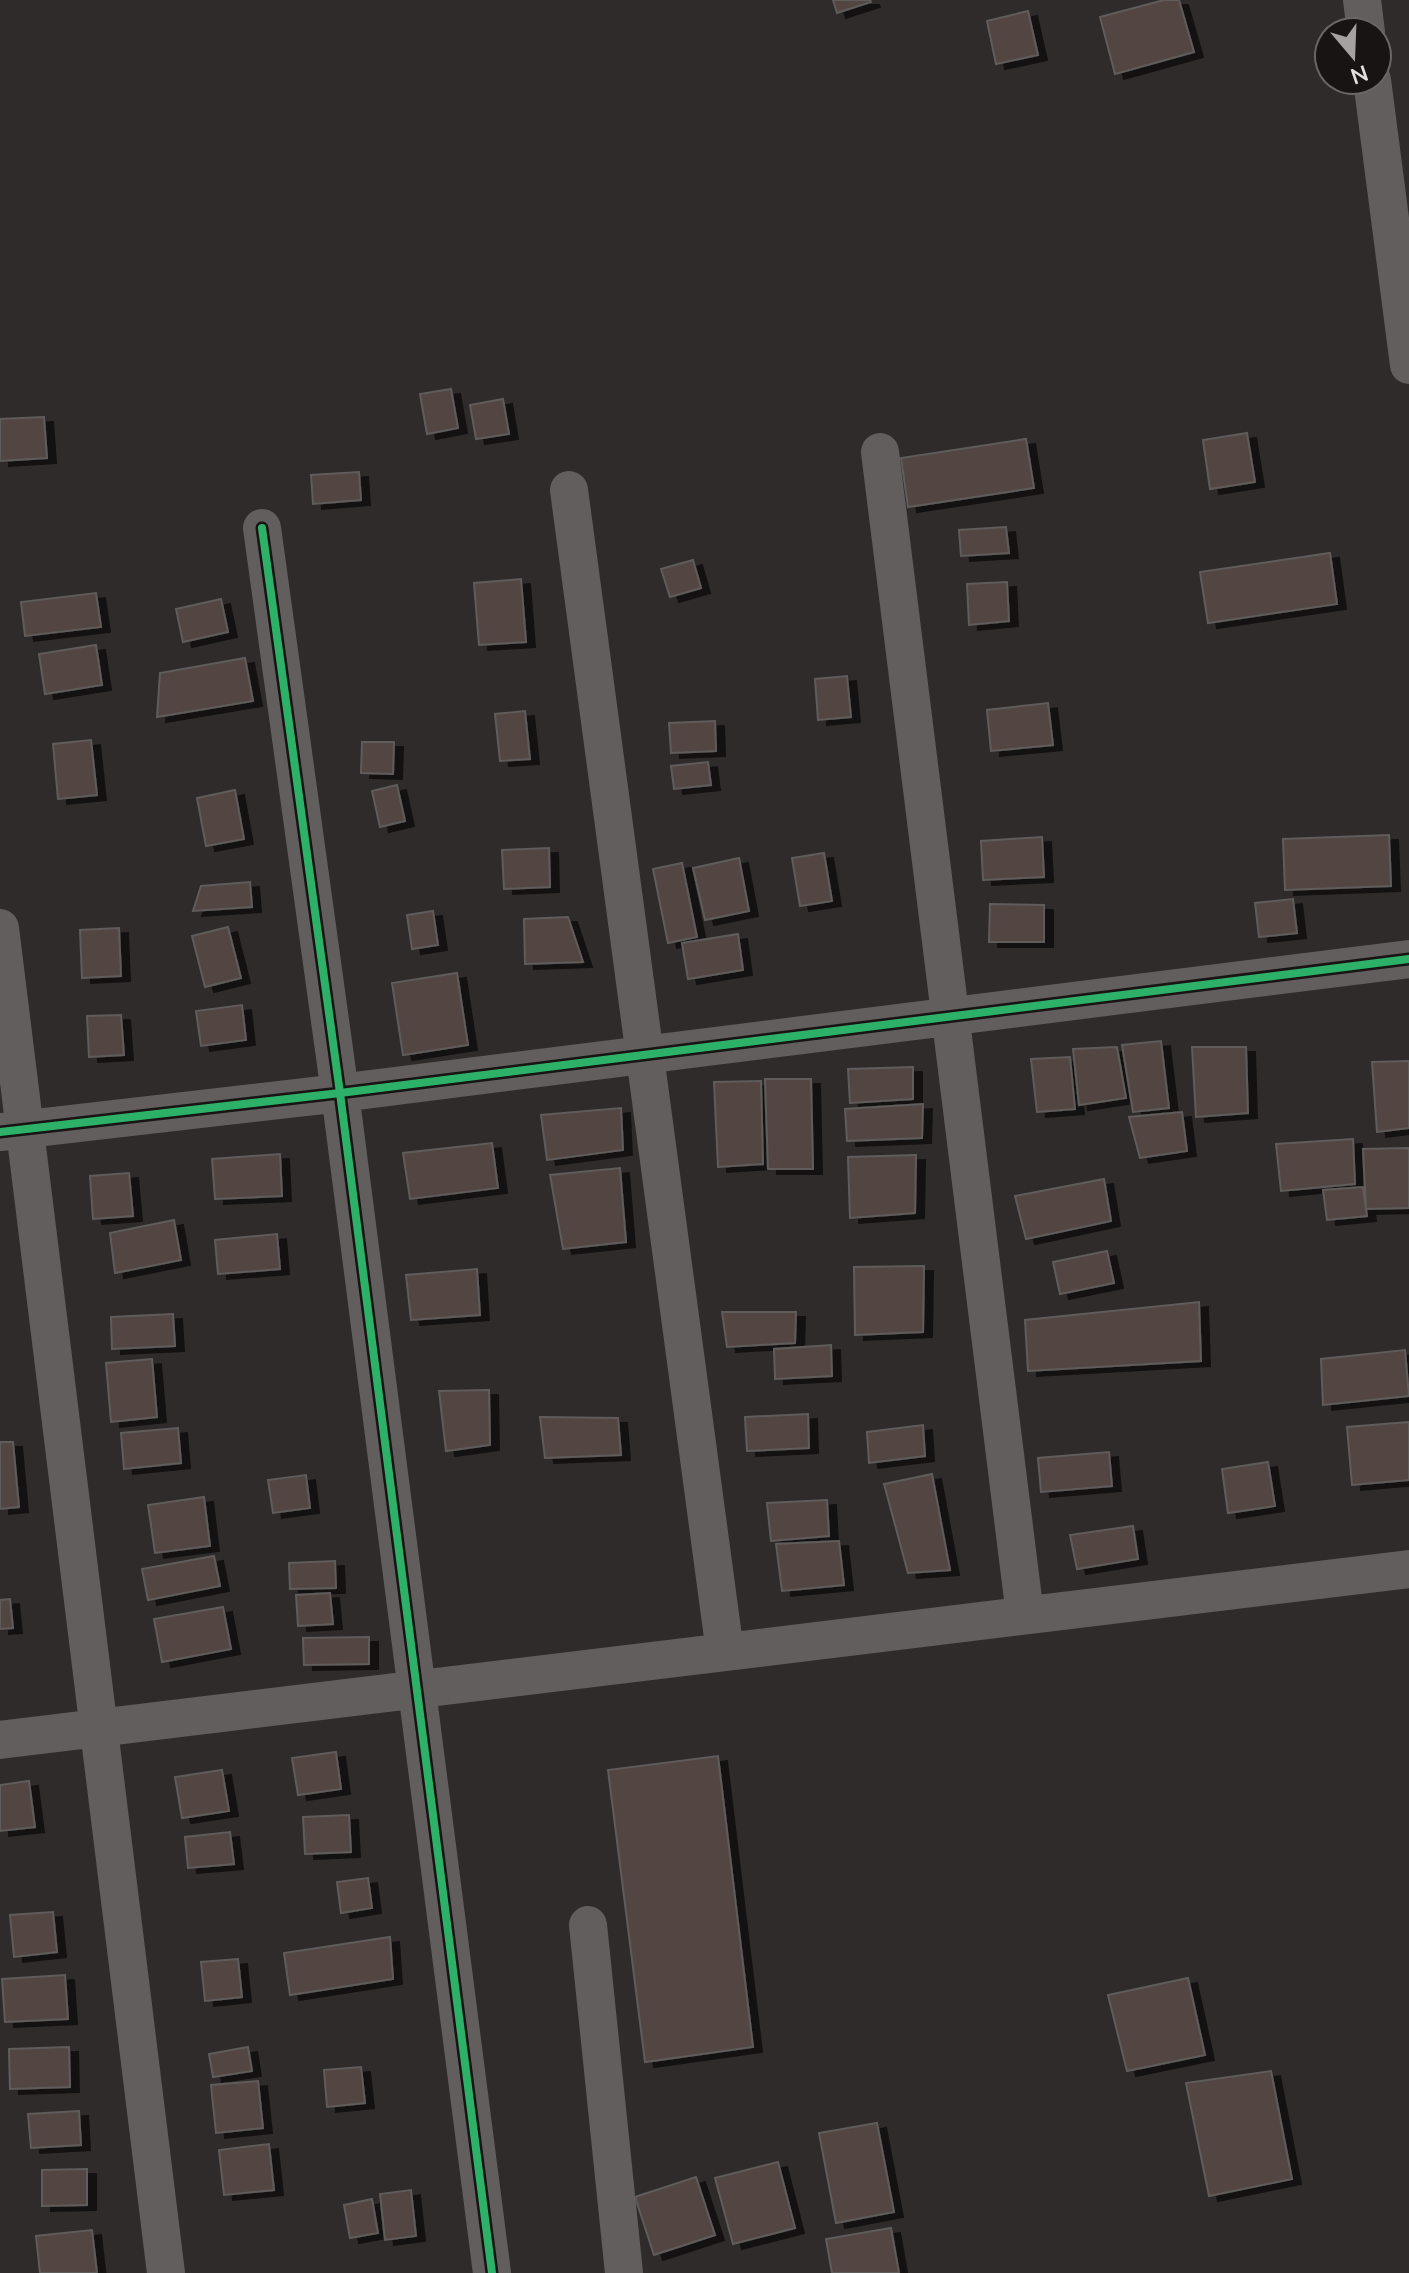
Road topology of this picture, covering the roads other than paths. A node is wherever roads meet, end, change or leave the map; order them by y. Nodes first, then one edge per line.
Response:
1 (1374, 96) edge
2 (1409, 365) edge
3 (880, 452) dead end
4 (569, 490) dead end
5 (262, 528) dead end
6 (0, 928) edge
7 (1409, 959) edge
8 (952, 1016) junction
9 (644, 1055) junction
10 (340, 1093) junction
11 (12, 1131) edge
12 (1409, 1569) edge
13 (1025, 1615) junction
14 (725, 1652) junction
15 (417, 1689) junction
16 (98, 1726) junction
17 (0, 1740) edge
18 (588, 1925) dead end
19 (166, 2273) edge
20 (492, 2273) edge
21 (624, 2273) edge

1 - 2 street
3 - 8 street
4 - 9 street
5 - 10 street
6 - 11 street
7 - 8 street
8 - 9 street
8 - 13 street
9 - 10 street
9 - 14 street
10 - 11 street
10 - 15 street
11 - 16 street
12 - 13 street
13 - 14 street
14 - 15 street
15 - 16 street
15 - 20 street
16 - 17 street
16 - 19 street
18 - 21 street

